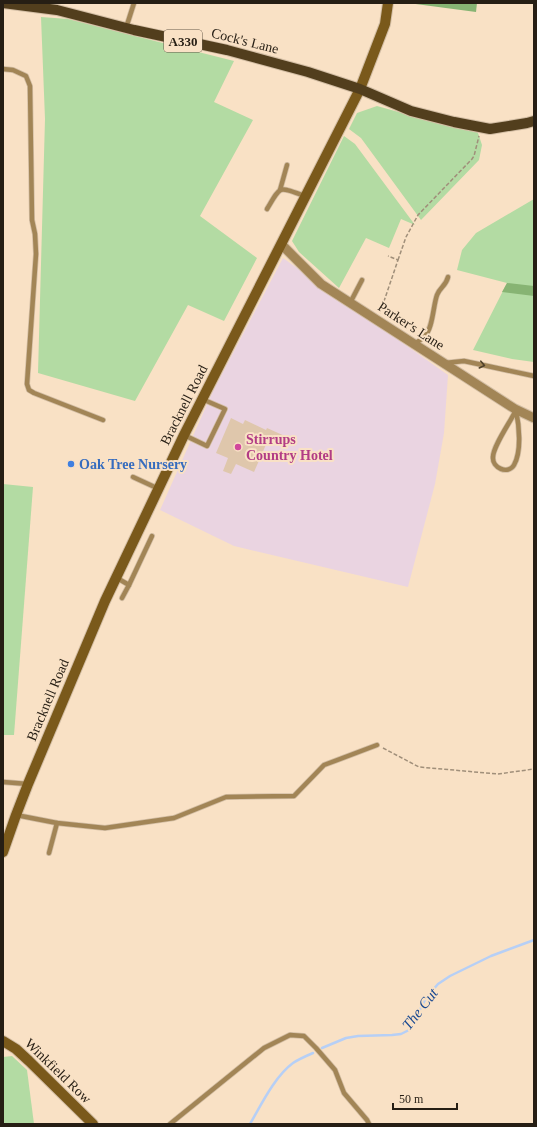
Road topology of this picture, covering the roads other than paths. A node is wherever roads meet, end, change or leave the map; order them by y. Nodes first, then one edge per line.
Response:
1 (3, 3) edge
2 (134, 3) edge
3 (388, 3) edge
4 (126, 28) junction
5 (3, 69) edge
6 (360, 89) junction
7 (534, 121) edge
8 (287, 165) dead end
9 (280, 190) junction
10 (305, 196) junction
11 (267, 209) dead end
12 (282, 246) junction
13 (448, 277) dead end
14 (362, 280) dead end
15 (350, 303) junction
16 (414, 344) junction
17 (444, 363) junction
18 (534, 376) edge
19 (202, 399) junction
20 (516, 410) junction
21 (534, 418) edge
22 (103, 420) dead end
23 (184, 435) junction
24 (133, 477) dead end
25 (159, 489) junction
26 (152, 536) dead end
27 (117, 578) junction
28 (129, 585) junction
29 (122, 598) dead end
30 (377, 745) road end
31 (3, 782) edge
32 (28, 784) junction
33 (16, 815) junction
34 (57, 823) junction
35 (3, 852) edge
36 (49, 853) dead end
37 (3, 1041) edge
38 (93, 1124) edge
39 (170, 1124) edge
40 (369, 1124) edge

1 - 4 main road, Cock's Lane / A330
2 - 4 lane
3 - 6 main road, Bracknell Road
4 - 6 main road, Cock's Lane / A330
5 - 22 lane
6 - 7 main road, A330
6 - 10 main road, Bracknell Road
8 - 9 lane
9 - 10 lane
9 - 11 lane
10 - 12 main road, Bracknell Road
12 - 15 street, Parker's Lane
12 - 19 main road, Bracknell Road
13 - 16 lane
14 - 15 lane
15 - 16 street, Parker's Lane
16 - 17 street, Parker's Lane
17 -> 18 lane
17 - 20 street, Parker's Lane
19 - 23 main road, Bracknell Road
19 - 23 lane
20 - 20 lane
20 - 21 street, Parker's Lane
23 - 25 main road, Bracknell Road
24 - 25 lane
25 - 27 main road, Bracknell Road
26 - 28 lane
27 - 28 lane
27 - 32 main road, Bracknell Road
28 - 29 lane
30 - 34 lane
31 - 32 lane
32 - 33 main road, Bracknell Road
33 - 34 lane
33 - 35 main road, Bracknell Road
34 - 36 lane
37 - 38 main road, Winkfield Row
39 - 40 lane

